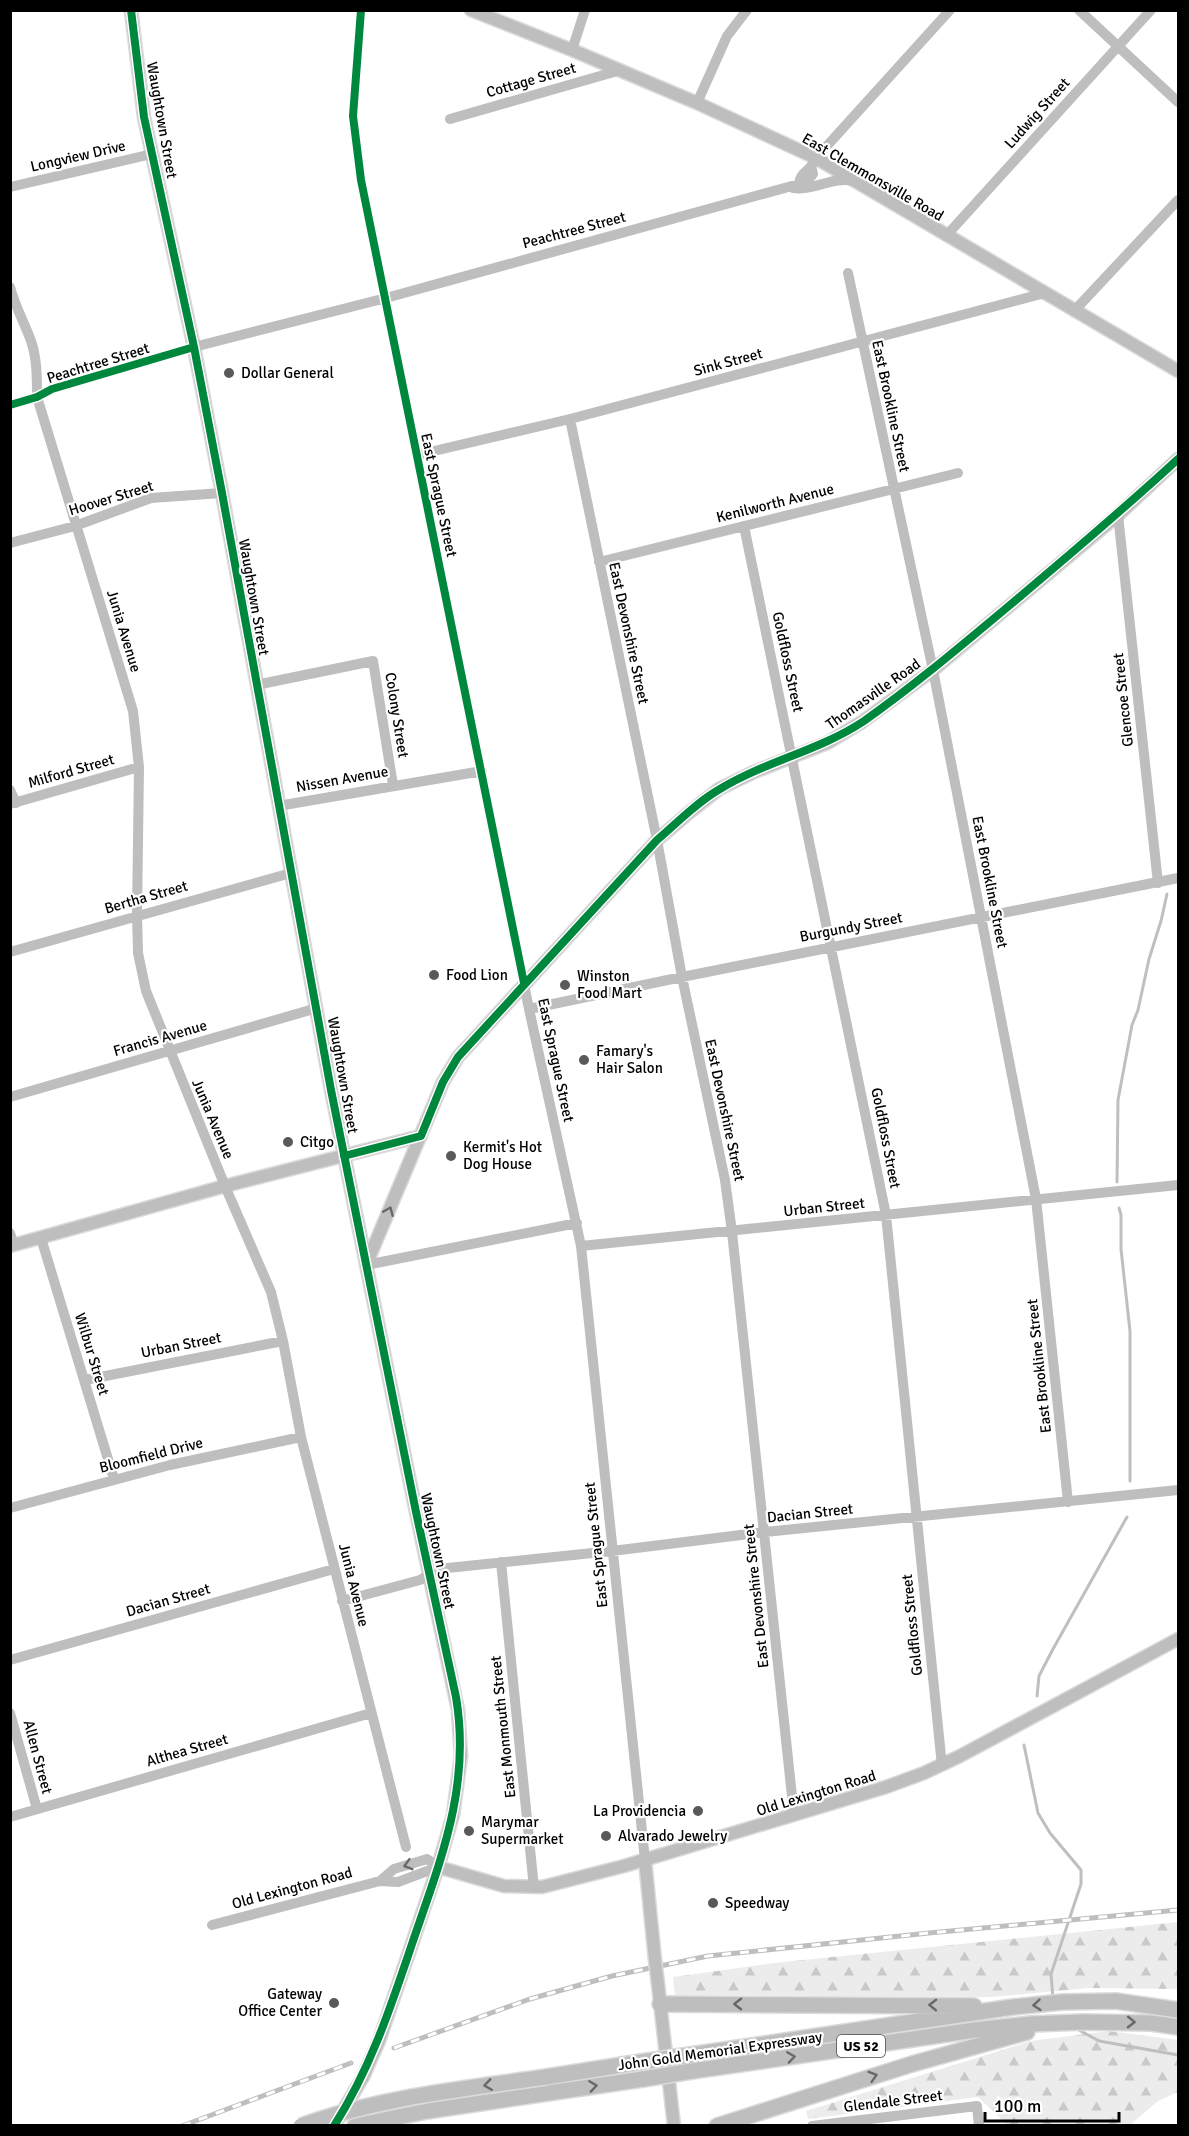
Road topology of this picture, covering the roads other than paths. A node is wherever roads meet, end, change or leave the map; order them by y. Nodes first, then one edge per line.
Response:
1 (131, 10) edge
2 (361, 10) edge
3 (471, 10) edge
4 (585, 10) edge
5 (747, 10) edge
6 (950, 10) edge
7 (1079, 10) edge
8 (1150, 10) edge
9 (1119, 46) junction
10 (572, 50) junction
11 (621, 70) junction
12 (1179, 102) edge
13 (697, 103) junction
14 (450, 119) dead end
15 (152, 154) junction
16 (814, 162) junction
17 (854, 181) junction
18 (10, 187) edge
19 (787, 187) junction
20 (1179, 200) edge
21 (946, 236) junction
22 (848, 273) dead end
23 (10, 287) edge
24 (1045, 293) junction
25 (386, 298) junction
26 (1075, 310) junction
27 (863, 342) junction
28 (194, 347) junction
29 (1179, 371) edge
30 (37, 397) junction
31 (10, 405) edge
32 (570, 419) junction
33 (417, 455) junction
34 (1179, 459) edge
35 (958, 473) dead end
36 (893, 489) junction
37 (222, 493) junction
38 (1118, 515) junction
39 (75, 526) junction
40 (744, 526) junction
41 (10, 543) edge
42 (598, 562) junction
43 (933, 670) junction
44 (256, 685) junction
45 (793, 757) junction
46 (139, 767) junction
47 (482, 771) junction
48 (393, 785) junction
49 (10, 790) edge
50 (14, 803) edge
51 (278, 806) junction
52 (657, 840) junction
53 (291, 873) junction
54 (1179, 878) edge
55 (1158, 883) junction
56 (137, 915) junction
57 (982, 916) junction
58 (831, 946) junction
59 (10, 952) edge
60 (681, 977) junction
61 (524, 983) junction
62 (317, 1008) junction
63 (529, 1009) junction
64 (169, 1052) junction
65 (10, 1097) edge
66 (420, 1136) junction
67 (344, 1156) junction
68 (1179, 1185) edge
69 (225, 1186) junction
70 (1036, 1199) junction
71 (886, 1215) junction
72 (577, 1223) junction
73 (732, 1232) junction
74 (10, 1233) edge
75 (41, 1238) junction
76 (12, 1246) edge
77 (581, 1246) junction
78 (366, 1265) junction
79 (283, 1341) junction
80 (85, 1380) junction
81 (301, 1437) junction
82 (114, 1479) junction
83 (1179, 1490) edge
84 (1068, 1502) junction
85 (10, 1508) edge
86 (916, 1518) junction
87 (765, 1532) junction
88 (612, 1551) junction
89 (501, 1562) junction
90 (334, 1569) junction
91 (430, 1574) junction
92 (342, 1601) junction
93 (1179, 1639) edge
94 (10, 1660) edge
95 (10, 1713) edge
96 (371, 1713) junction
97 (942, 1766) junction
98 (37, 1809) junction
99 (794, 1815) junction
100 (10, 1817) edge
101 (406, 1847) dead end
102 (645, 1860) junction
103 (438, 1867) junction
104 (534, 1888) junction
105 (212, 1925) dead end
106 (660, 2004) junction
107 (1012, 2007) junction
108 (1179, 2008) edge
109 (1033, 2027) junction
110 (1179, 2027) edge
111 (827, 2125) edge
112 (301, 2126) edge
113 (334, 2126) edge
114 (355, 2126) edge
115 (674, 2126) edge
116 (717, 2126) edge
117 (812, 2126) edge
118 (979, 2126) edge

1 - 15 main road, Waughtown Street
2 - 25 street, East Sprague Street
3 - 10 main road, East Clemmonsville Road
4 - 10 street
5 - 13 street
6 - 16 street, Peachtree Street
7 - 9 street
8 - 9 street, Ludwig Street
9 - 12 street
9 - 21 street, Ludwig Street
10 - 11 main road, East Clemmonsville Road
11 - 13 main road, East Clemmonsville Road
11 - 14 street, Cottage Street
13 - 16 main road, East Clemmonsville Road
15 - 18 street, Longview Drive
15 - 28 main road, Waughtown Street
16 - 17 main road, East Clemmonsville Road
16 - 19 street, Peachtree Street
17 - 19 street
17 - 21 main road, East Clemmonsville Road
19 - 25 street, Peachtree Street
20 - 26 street
21 - 24 main road, East Clemmonsville Road
22 - 27 street, East Brookline Street
23 - 30 street, Junia Avenue
24 - 26 main road, East Clemmonsville Road
24 - 27 street, Sink Street
25 - 28 street, Peachtree Street
25 - 33 street, East Sprague Street
26 - 29 main road, East Clemmonsville Road
27 - 32 street, Sink Street
27 - 36 street, East Brookline Street
28 - 30 street, Peachtree Street
28 - 37 main road, Waughtown Street
30 - 31 street, Peachtree Street
30 - 39 street, Junia Avenue
32 - 33 street, Sink Street
32 - 42 street, East Devonshire Street
33 - 47 street, East Sprague Street
34 - 38 main road, Thomasville Road
35 - 36 street, Kenilworth Avenue
36 - 40 street, Kenilworth Avenue
36 - 43 street, East Brookline Street
37 - 39 street, Hoover Street
37 - 44 main road, Waughtown Street
38 - 43 main road, Thomasville Road
38 - 55 street, Glencoe Street
39 - 41 street, Hoover Street
39 - 46 street, Junia Avenue
40 - 42 street, Kenilworth Avenue
40 - 45 street, Goldfloss Street
42 - 52 street, East Devonshire Street
43 - 45 main road, Thomasville Road
43 - 57 street, East Brookline Street
44 - 48 street, Colony Street
44 - 51 main road, Waughtown Street
45 - 52 main road, Thomasville Road
45 - 58 street, Goldfloss Street
46 - 50 street, Milford Street
46 - 56 street, Junia Avenue
47 - 48 street, Nissen Avenue
47 - 61 street, East Sprague Street
48 - 51 street, Nissen Avenue
49 - 50 street
51 - 53 main road, Waughtown Street
52 - 60 street, East Devonshire Street
52 - 61 main road, Thomasville Road
53 - 56 street, Bertha Street
53 - 62 main road, Waughtown Street
54 - 55 street, Burgundy Street
55 - 57 street, Burgundy Street
56 - 59 street, Bertha Street
56 - 64 street, Junia Avenue
57 - 58 street, Burgundy Street
57 - 70 street, East Brookline Street
58 - 60 street, Burgundy Street
58 - 71 street, Goldfloss Street
60 - 63 street, Burgundy Street
60 - 73 street, East Devonshire Street
61 - 63 street, East Sprague Street
61 - 66 main road, Thomasville Road
62 - 64 street, Francis Avenue
62 - 67 main road, Waughtown Street
63 - 72 street, East Sprague Street
64 - 65 street, Francis Avenue
64 - 69 street, Junia Avenue
66 - 67 main road
78 -> 66 main road, Thomasville Road
67 - 69 main road
67 - 78 main road, Waughtown Street
68 - 70 street, Urban Street
69 - 75 main road
69 - 79 street, Junia Avenue
70 - 71 street, Urban Street
70 - 84 street, East Brookline Street
71 - 73 street, Urban Street
71 - 86 street, Goldfloss Street
72 - 77 street, East Sprague Street
72 - 78 street
73 - 77 street, Urban Street
73 - 87 street, East Devonshire Street
74 - 76 street
75 - 76 main road
75 - 80 street, Wilbur Street
77 - 88 street, East Sprague Street
78 - 91 main road, Waughtown Street
79 - 80 street, Urban Street
79 - 81 street, Junia Avenue
80 - 82 street, Wilbur Street
81 - 82 street, Bloomfield Drive
81 - 90 street, Junia Avenue
82 - 85 street, Bloomfield Drive
83 - 84 street, Dacian Street
84 - 86 street, Dacian Street
86 - 87 street, Dacian Street
86 - 97 street, Goldfloss Street
87 - 88 street, Dacian Street
87 - 99 street, East Devonshire Street
88 - 89 street, Dacian Street
88 - 102 street, East Sprague Street
89 - 91 street, Dacian Street
89 - 104 street, East Monmouth Street
90 - 92 street, Junia Avenue
90 - 94 street, Dacian Street
91 - 92 street, Dacian Street
91 - 103 main road, Waughtown Street
92 - 96 street, Junia Avenue
93 - 97 main road, Old Lexington Road
95 - 98 street, Allen Street
96 - 98 street, Althea Street
96 - 101 street, Junia Avenue
97 - 99 main road, Old Lexington Road
98 - 100 street, Althea Street
99 - 102 main road, Old Lexington Road
102 - 104 main road, Old Lexington Road
102 - 106 main road, East Sprague Street, bridge
103 - 104 main road, Old Lexington Road
103 - 105 street, Old Lexington Road
103 - 113 main road, Waughtown Street, bridge
107 -> 106 highway
106 - 115 main road, East Sprague Street
108 -> 107 highway, John Gold Memorial Expressway / US 52
107 -> 112 highway, John Gold Memorial Expressway / US 52, bridge
109 -> 110 highway
114 -> 109 highway, John Gold Memorial Expressway / US 52, bridge
116 -> 109 highway
111 - 117 street, Glendale Street
111 - 118 street, Glendale Street

